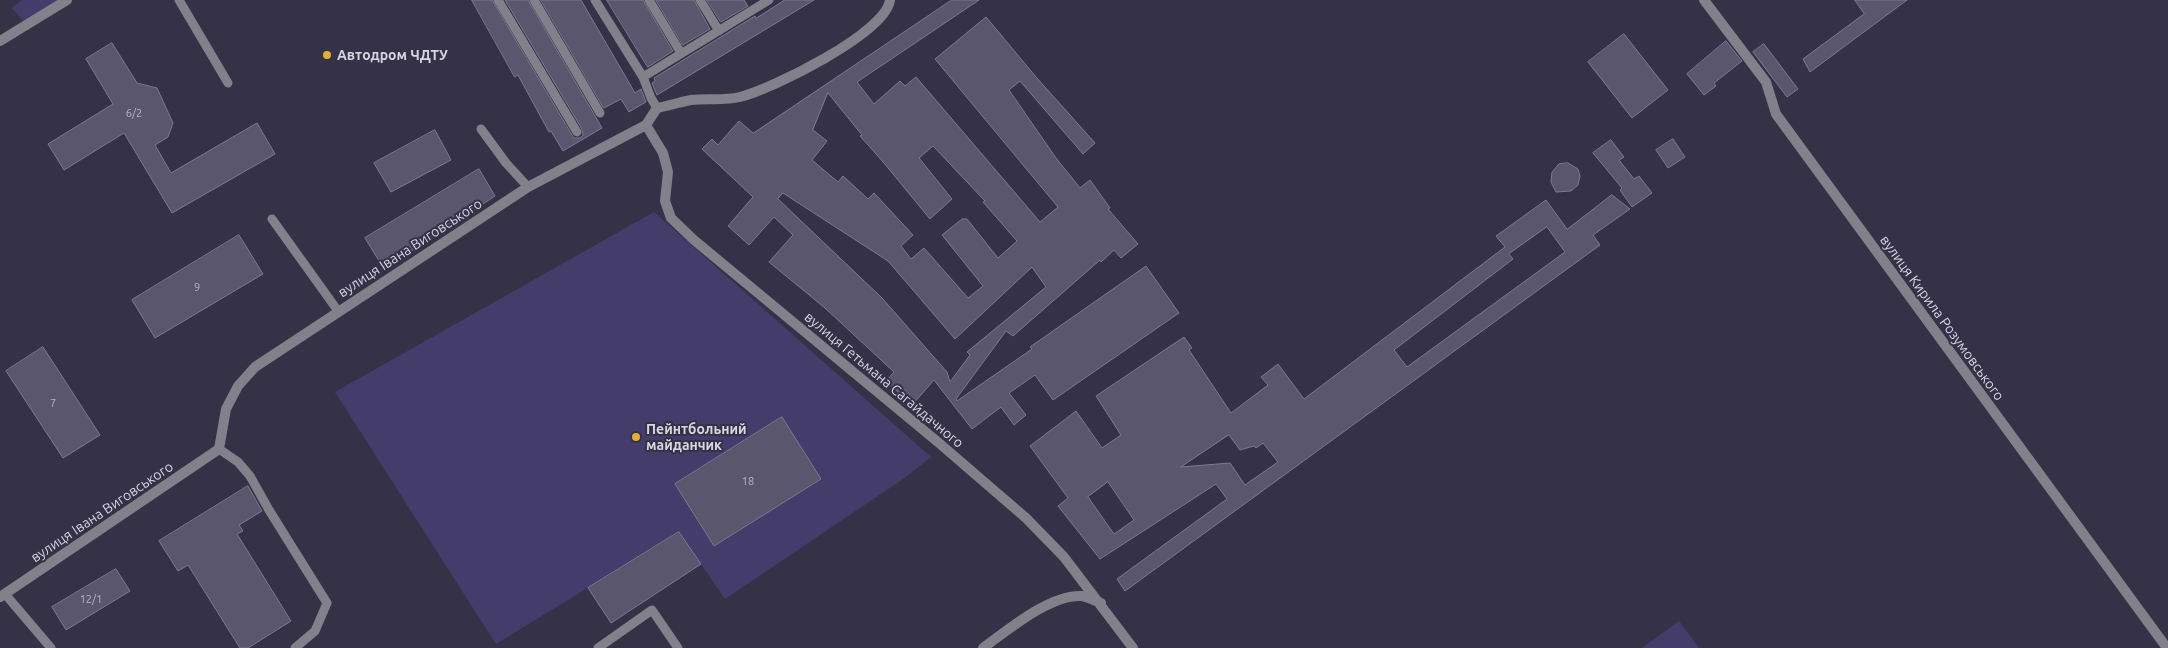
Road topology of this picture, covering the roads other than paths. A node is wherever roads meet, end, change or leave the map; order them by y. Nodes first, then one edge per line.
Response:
1 (67, 0) edge
2 (179, 0) edge
3 (498, 0) edge
4 (534, 0) edge
5 (595, 0) edge
6 (649, 0) edge
7 (700, 0) edge
8 (769, 0) edge
9 (890, 0) edge
10 (1704, 0) edge
11 (754, 4) edge
12 (719, 31) junction
13 (1, 38) edge
14 (681, 53) junction
15 (643, 77) junction
16 (228, 83) dead end
17 (657, 108) junction
18 (600, 113) dead end
19 (646, 125) junction
20 (481, 129) dead end
21 (577, 132) dead end
22 (528, 187) junction
23 (272, 219) dead end
24 (338, 311) junction
25 (219, 449) junction
26 (2, 595) edge
27 (1102, 604) junction
28 (51, 648) edge
29 (295, 648) edge
30 (598, 648) edge
31 (678, 648) edge
32 (983, 648) edge
33 (1133, 648) edge
34 (2167, 648) edge

1 - 13 street
2 - 16 lane
3 - 21 lane
4 - 18 lane
5 - 15 lane
6 - 14 lane
7 - 12 lane
8 - 11 lane
9 - 17 street
10 - 34 street, вулиця Кирила Розумовського
11 - 12 lane
12 - 14 lane
14 - 15 lane
15 - 17 lane
17 - 19 street, вулиця Івана Виговського
19 - 22 street, вулиця Івана Виговського
19 - 27 street, вулиця Гетьмана Сагайдачного
20 - 22 lane
22 - 24 street, вулиця Івана Виговського
23 - 24 lane
24 - 25 street, вулиця Івана Виговського
25 - 26 street, вулиця Івана Виговського
25 - 29 lane
26 - 28 lane
27 - 32 street
27 - 33 street, вулиця Гетьмана Сагайдачного
30 - 31 lane

